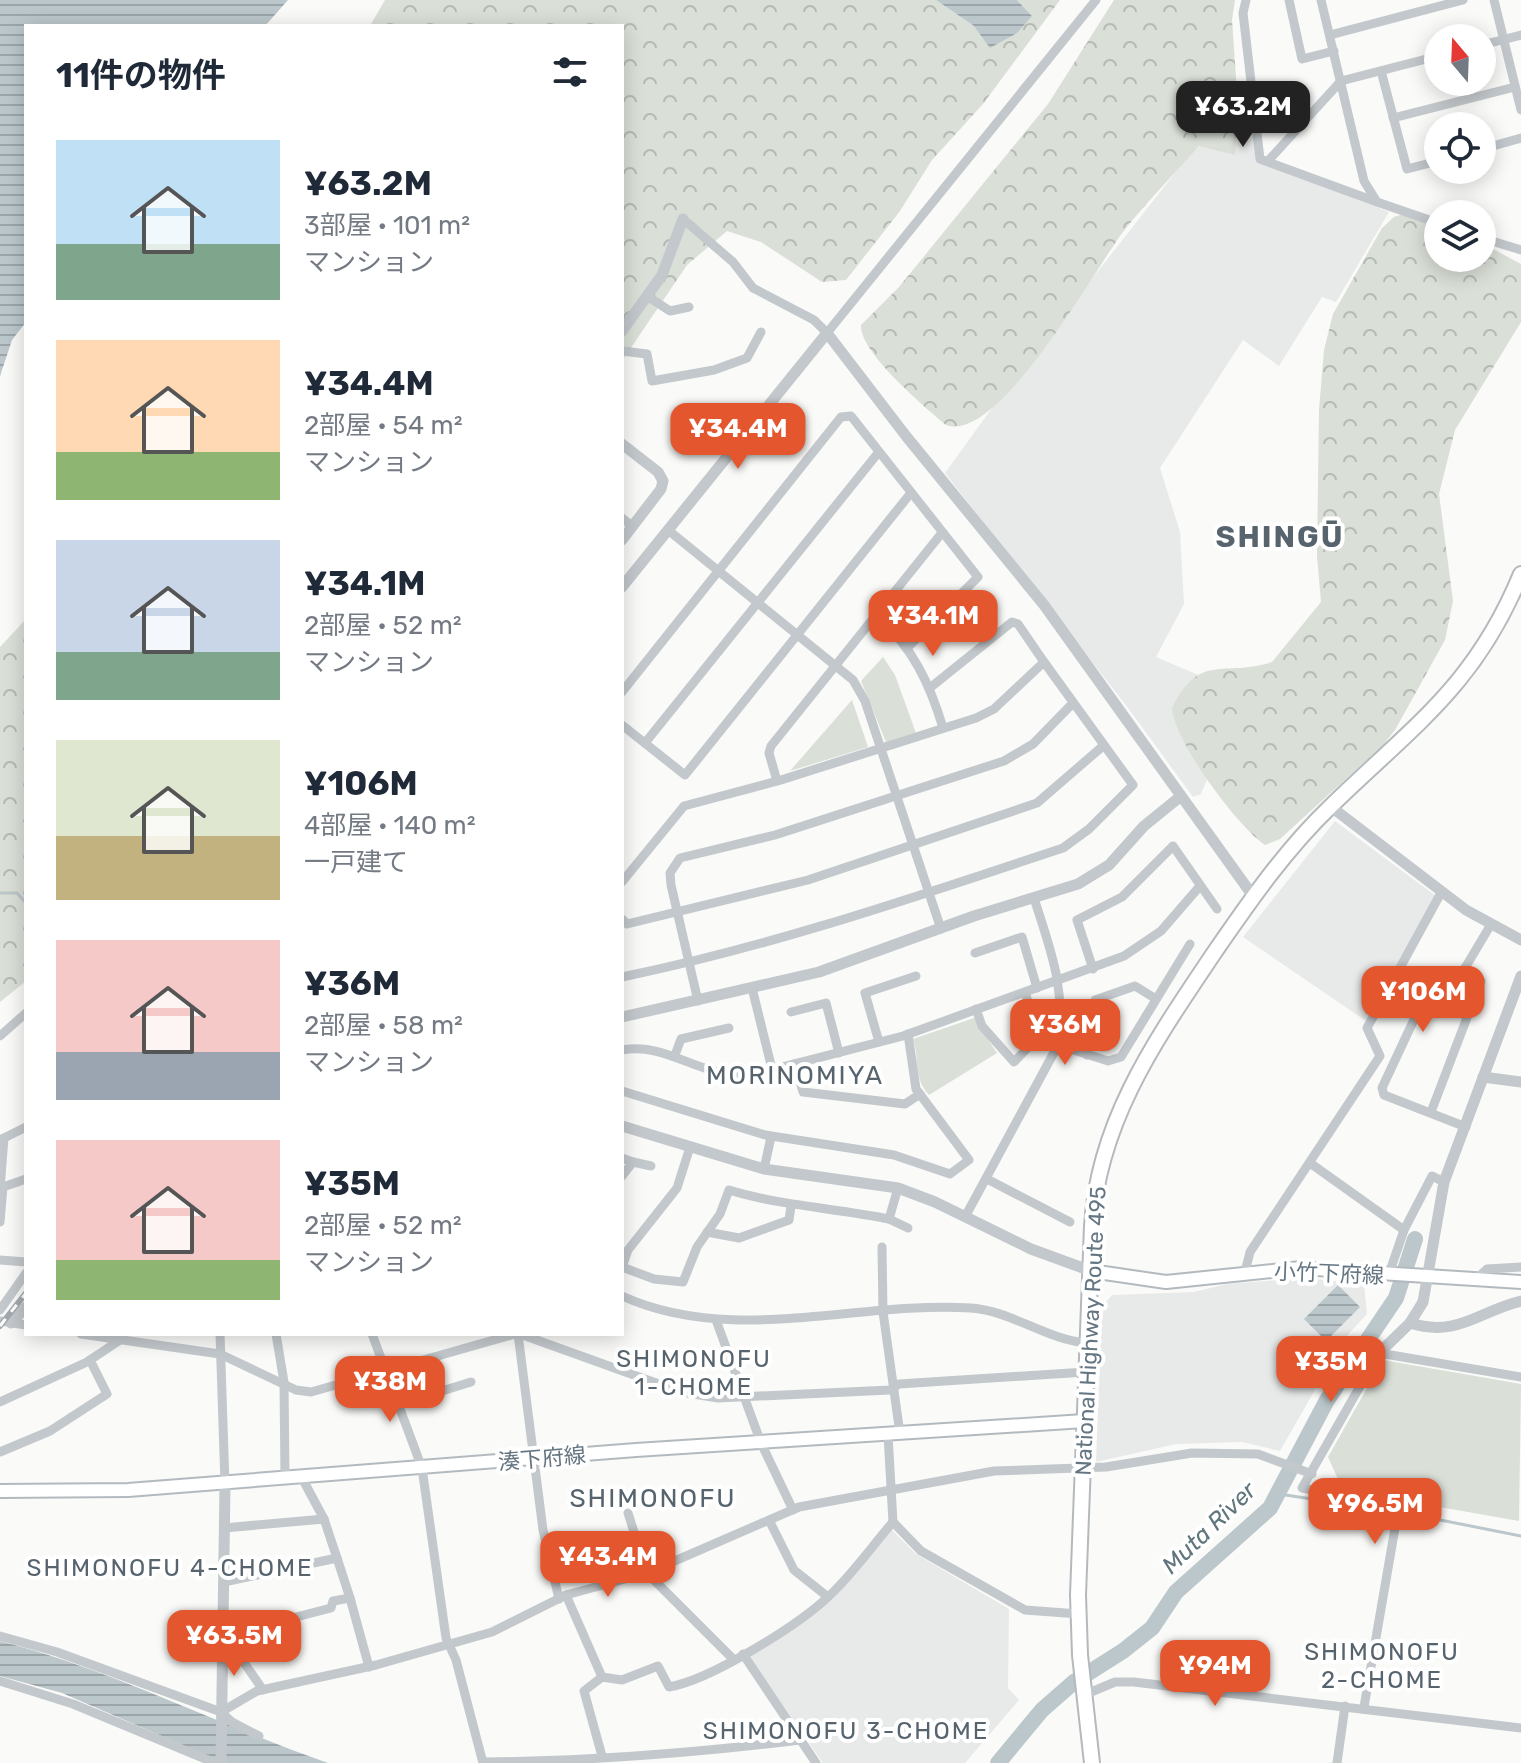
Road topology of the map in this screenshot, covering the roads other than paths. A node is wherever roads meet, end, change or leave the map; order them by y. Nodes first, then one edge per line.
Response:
1 (1096, 0) edge
2 (1246, 0) edge
3 (1289, 0) edge
4 (1321, 0) edge
5 (1463, 0) edge
6 (1494, 0) edge
7 (1330, 35) junction
8 (1521, 35) edge
9 (1503, 39) junction
10 (1496, 41) edge
11 (1334, 51) junction
12 (1424, 60) edge
13 (1381, 71) junction
14 (1341, 81) junction
15 (1515, 87) junction
16 (1521, 110) edge
17 (1393, 118) junction
18 (1521, 138) edge
19 (1496, 145) edge
20 (1268, 161) junction
21 (1424, 165) edge
22 (1377, 202) junction
23 (1424, 218) edge
24 (683, 219) joint
25 (1496, 242) edge
26 (1521, 250) edge
27 (647, 296) junction
28 (689, 307) dead end
29 (624, 328) edge
30 (761, 332) dead end
31 (827, 333) junction
32 (624, 351) edge
33 (624, 446) edge
34 (878, 453) junction
35 (910, 494) junction
36 (624, 520) edge
37 (633, 527) junction
38 (668, 530) junction
39 (941, 534) junction
40 (624, 538) edge
41 (719, 571) junction
42 (1521, 574) edge
43 (624, 585) edge
44 (758, 603) junction
45 (877, 616) junction
46 (797, 633) junction
47 (907, 648) junction
48 (1044, 662) junction
49 (836, 665) junction
50 (931, 687) junction
51 (624, 690) edge
52 (1073, 703) junction
53 (624, 727) edge
54 (943, 728) junction
55 (645, 743) junction
56 (1103, 746) junction
57 (881, 748) junction
58 (777, 781) junction
59 (897, 796) junction
60 (1181, 796) junction
61 (1330, 806) junction
62 (913, 844) junction
63 (624, 880) edge
64 (1200, 886) junction
65 (1442, 891) junction
66 (928, 893) junction
67 (1253, 896) junction
68 (1034, 898) junction
69 (1217, 909) dead end
70 (678, 912) junction
71 (624, 921) edge
72 (1490, 926) junction
73 (941, 929) junction
74 (1521, 940) edge
75 (1190, 944) dead end
76 (975, 953) dead end
77 (691, 963) junction
78 (1465, 968) junction
79 (1093, 969) junction
80 (916, 976) dead end
81 (1521, 976) edge
82 (624, 977) edge
83 (1060, 980) junction
84 (752, 988) junction
85 (1037, 988) junction
86 (1025, 992) junction
87 (1156, 999) junction
88 (698, 1001) junction
89 (976, 1009) junction
90 (791, 1012) dead end
91 (24, 1015) edge
92 (624, 1017) edge
93 (729, 1028) dead end
94 (908, 1034) junction
95 (0, 1036) edge
96 (879, 1042) junction
97 (1058, 1045) junction
98 (624, 1050) edge
99 (839, 1053) junction
100 (675, 1055) junction
101 (1087, 1055) junction
102 (795, 1064) junction
103 (772, 1069) junction
104 (1483, 1077) junction
105 (1521, 1082) edge
106 (624, 1092) edge
107 (920, 1094) junction
108 (1431, 1112) junction
109 (624, 1127) edge
110 (1466, 1127) junction
111 (24, 1128) edge
112 (771, 1137) junction
113 (2, 1139) edge
114 (690, 1147) junction
115 (624, 1159) edge
116 (633, 1162) junction
117 (1310, 1163) junction
118 (651, 1166) dead end
119 (764, 1169) junction
120 (624, 1173) edge
121 (987, 1179) junction
122 (24, 1180) edge
123 (1444, 1182) junction
124 (2, 1188) edge
125 (898, 1188) junction
126 (791, 1206) junction
127 (965, 1217) junction
128 (889, 1219) junction
129 (0, 1222) edge
130 (1070, 1222) dead end
131 (908, 1228) dead end
132 (1404, 1230) junction
133 (707, 1232) junction
134 (882, 1247) dead end
135 (0, 1260) edge
136 (624, 1261) edge
137 (24, 1262) edge
138 (1521, 1267) edge
139 (624, 1268) edge
140 (1091, 1271) junction
141 (1245, 1272) junction
142 (1392, 1275) junction
143 (24, 1276) edge
144 (1421, 1277) junction
145 (1475, 1280) junction
146 (1521, 1282) edge
147 (624, 1297) edge
148 (1521, 1301) edge
149 (24, 1308) edge
150 (0, 1310) edge
151 (883, 1312) junction
152 (716, 1320) junction
153 (5, 1322) edge
154 (1410, 1323) junction
155 (94, 1336) edge
156 (220, 1336) edge
157 (276, 1336) edge
158 (373, 1336) edge
159 (510, 1336) edge
160 (518, 1336) edge
161 (524, 1336) edge
162 (120, 1340) junction
163 (1087, 1343) junction
164 (1341, 1350) dead end
165 (1379, 1353) junction
166 (220, 1354) junction
167 (90, 1360) junction
168 (1369, 1367) junction
169 (386, 1369) junction
170 (1086, 1372) junction
171 (1521, 1377) edge
172 (284, 1382) junction
173 (471, 1382) dead end
174 (893, 1388) junction
175 (744, 1399) junction
176 (0, 1402) edge
177 (400, 1404) junction
178 (1084, 1421) junction
179 (894, 1435) junction
180 (761, 1443) junction
181 (0, 1452) edge
182 (532, 1458) junction
183 (422, 1468) junction
184 (1083, 1469) junction
185 (1310, 1472) junction
186 (285, 1478) junction
187 (302, 1478) junction
188 (225, 1484) junction
189 (1, 1488) edge
190 (892, 1488) junction
191 (793, 1510) junction
192 (628, 1513) dead end
193 (324, 1519) junction
194 (769, 1520) junction
195 (893, 1522) junction
196 (224, 1528) junction
197 (337, 1558) junction
198 (647, 1573) junction
199 (224, 1582) junction
200 (562, 1597) junction
201 (828, 1597) junction
202 (350, 1598) junction
203 (1079, 1614) junction
204 (250, 1629) dead end
205 (0, 1636) edge
206 (222, 1644) junction
207 (448, 1646) junction
208 (738, 1657) junction
209 (369, 1667) junction
210 (602, 1677) junction
211 (0, 1681) edge
212 (263, 1690) junction
213 (1084, 1693) junction
214 (1345, 1706) junction
215 (1364, 1707) junction
216 (221, 1712) junction
217 (1521, 1728) edge
218 (259, 1736) dead end
219 (800, 1740) junction
220 (602, 1756) junction
221 (483, 1762) edge
222 (215, 1763) edge
223 (221, 1763) edge
224 (816, 1763) edge
225 (1092, 1763) edge
226 (1337, 1763) edge

1 - 31 street
2 - 20 street
3 - 11 street
4 - 7 street
5 - 7 street
6 - 9 street
7 - 11 street
8 - 9 street
9 - 10 street
9 - 15 street
11 - 14 street
12 - 13 street
13 - 14 street
13 - 17 street
14 - 20 street
14 - 22 street
15 - 16 street
15 - 17 street
17 - 21 street
18 - 19 street
20 - 22 street
22 - 23 street
24 - 27 street
24 - 31 street
25 - 26 street
27 - 28 street
27 - 29 street
30 - 32 street
31 - 38 street
31 - 60 street
33 - 37 street
34 - 35 street
34 - 41 street
34 - 44 street
35 - 39 street
35 - 46 street
36 - 37 street
37 - 40 street
38 - 41 street
38 - 43 street
39 - 45 street
39 - 47 street
41 - 44 street
41 - 51 street
42 - 61 highway, National Highway Route 495
44 - 46 street
44 - 55 street
45 - 47 street
45 - 49 street
46 - 49 street
46 - 55 street
47 - 50 street
48 - 50 street
48 - 52 street
48 - 54 street
49 - 57 street
49 - 58 street
50 - 54 street
52 - 56 street
52 - 59 street
53 - 55 street
54 - 57 street
56 - 62 street
56 - 66 street
57 - 58 street
57 - 59 street
58 - 63 street
59 - 62 street
59 - 70 street
60 - 67 street
60 - 68 street
61 - 65 street
61 - 67 highway, National Highway Route 495
62 - 66 street
62 - 70 street
64 - 69 street
64 - 79 street
64 - 79 street
65 - 72 street
65 - 117 street
66 - 73 street
66 - 77 street
67 - 140 highway, National Highway Route 495
68 - 73 street
68 - 83 street
70 - 71 street
70 - 77 street
72 - 74 street
72 - 78 street
73 - 84 street
75 - 87 street
76 - 85 street
77 - 82 street
77 - 88 street
78 - 108 street
78 - 108 street
79 - 83 street
80 - 96 street
81 - 104 street
83 - 85 street
83 - 97 street
84 - 88 street
84 - 103 street
85 - 86 street
86 - 89 street
86 - 89 street
87 - 101 street
87 - 101 street
88 - 92 street
89 - 94 street
90 - 99 street
91 - 95 street
93 - 100 street
94 - 96 street
94 - 107 street
96 - 99 street
97 - 101 street
97 - 121 street
98 - 100 street
99 - 102 street
100 - 103 street
102 - 103 street
102 - 107 street
104 - 105 street
104 - 110 street
106 - 112 street
107 - 112 street
108 - 110 street
109 - 114 street
110 - 123 street
111 - 113 street
112 - 119 street
113 - 124 street
114 - 119 street
114 - 136 street
115 - 116 street
116 - 118 street
116 - 120 street
117 - 132 street
117 - 141 street
119 - 125 street
121 - 127 street
121 - 130 street
122 - 124 street
123 - 132 street
123 - 144 street
124 - 129 street
125 - 127 street
125 - 128 street
126 - 128 street
126 - 133 street
126 - 133 street
127 - 140 street
128 - 131 street
132 - 142 street
133 - 139 street
134 - 151 street
135 - 137 street
138 - 145 street
140 - 141 main road, 小竹下府線
140 - 163 highway, National Highway Route 495
141 - 142 main road, 小竹下府線
142 - 144 main road, 小竹下府線
143 - 150 street
144 - 145 main road, 小竹下府線
144 - 154 street
145 - 146 main road, 小竹下府線
147 - 152 street
148 - 154 street
149 - 153 street
151 - 152 street
151 - 163 street
151 - 174 street
152 - 175 street
154 - 165 street
155 - 162 street
156 - 166 street
157 - 172 street
158 - 169 street
159 - 169 street
160 - 182 street
161 - 175 street
162 - 166 street
162 - 167 street
163 - 170 highway, National Highway Route 495
164 - 168 street
165 - 168 street
165 - 171 street
166 - 172 street
166 - 188 street
167 - 176 street
167 - 181 street
168 - 185 street
169 - 172 street
169 - 177 street
170 - 174 street
170 - 178 highway, National Highway Route 495
172 - 186 street
173 - 177 street
174 - 175 street
174 - 179 street
175 - 180 street
177 - 183 street
178 - 179 main road, 湊下府線
178 - 184 highway, National Highway Route 495
179 - 180 main road, 湊下府線
179 - 190 street
180 - 182 main road, 湊下府線
180 - 191 street
182 - 183 main road, 湊下府線
182 - 200 street
183 - 187 main road, 湊下府線
183 - 207 street
184 - 185 street
184 - 190 street
184 - 203 highway, National Highway Route 495
185 - 215 street
186 - 187 main road, 湊下府線
186 - 188 main road, 湊下府線
187 - 193 street
188 - 189 main road, 湊下府線
188 - 196 street
190 - 191 street
190 - 195 street
191 - 194 street
192 - 198 street
193 - 196 street
193 - 197 street
194 - 198 street
194 - 201 street
195 - 201 street
195 - 203 street
196 - 199 street
197 - 199 street
197 - 202 street
198 - 200 street
198 - 208 street
199 - 206 street
200 - 207 street
200 - 210 street
201 - 208 street
202 - 204 street
202 - 209 street
203 - 213 highway, National Highway Route 495
205 - 216 street
206 - 212 street
206 - 216 street
207 - 209 street
207 - 221 street
208 - 210 street
208 - 219 street
209 - 212 street
210 - 220 street
211 - 222 street
212 - 216 street
213 - 214 street
213 - 225 highway
214 - 215 street
214 - 226 street
215 - 217 street
216 - 218 street
216 - 223 street
219 - 220 street
219 - 224 street
220 - 221 street

